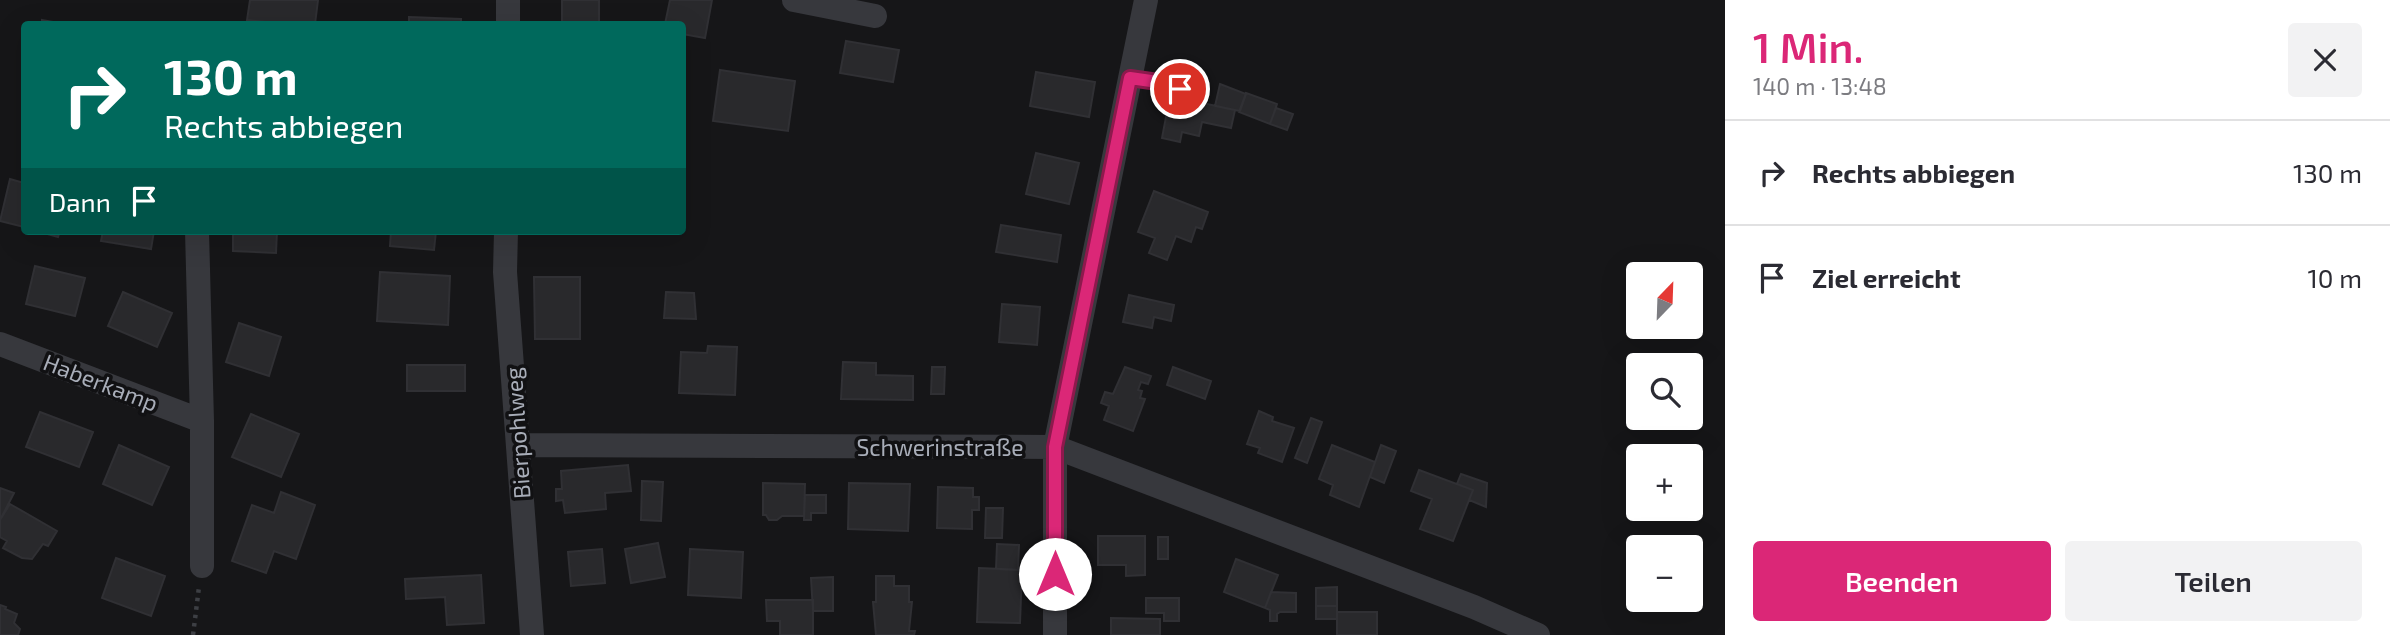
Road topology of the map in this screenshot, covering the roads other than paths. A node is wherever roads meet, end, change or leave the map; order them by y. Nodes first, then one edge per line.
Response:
1 (509, 0) edge
2 (794, 0) edge
3 (1146, 0) edge
4 (876, 16) dead end
5 (508, 21) edge
6 (1130, 78) junction
7 (1203, 96) dead end
8 (197, 235) edge
9 (506, 235) edge
10 (0, 344) edge
11 (202, 421) junction
12 (518, 445) junction
13 (1055, 447) junction
14 (202, 566) road end
15 (532, 635) edge
16 (1055, 635) edge
17 (1538, 635) edge

1 - 5 street
2 - 4 street
3 - 6 street
6 - 7 lane
6 - 13 street
8 - 11 street
9 - 12 street, Bierpohlweg
10 - 11 street, Haberkamp
11 - 14 street
12 - 13 street, Schwerinstraße
12 - 15 street, Bierpohlweg
13 - 16 street
13 - 17 street, Schwerinstraße

